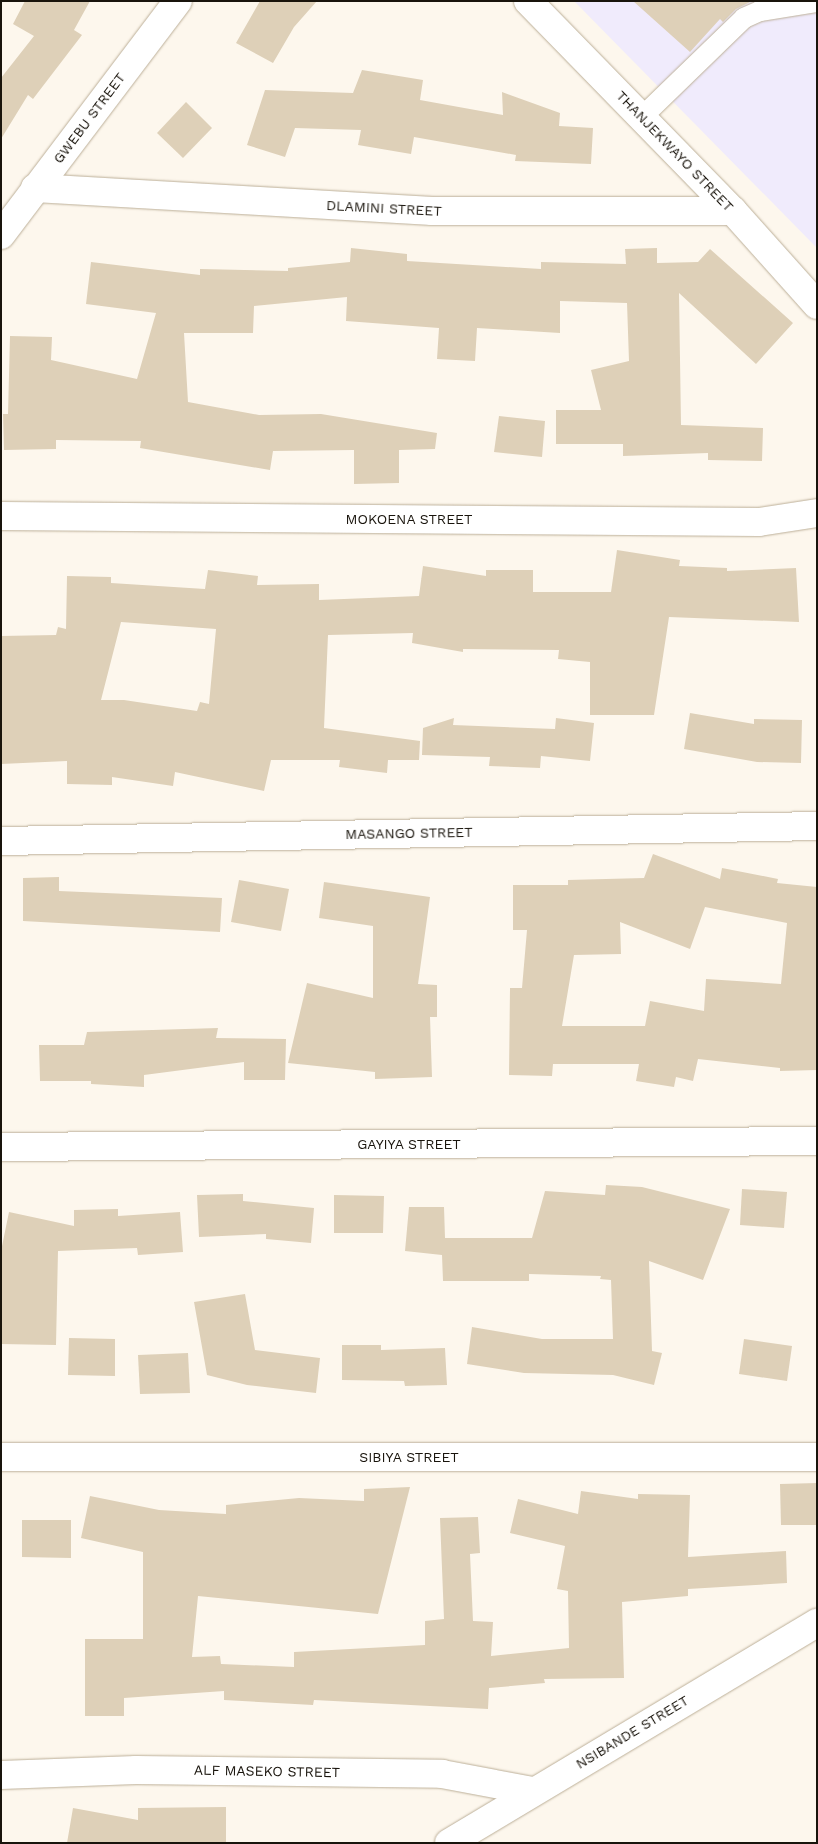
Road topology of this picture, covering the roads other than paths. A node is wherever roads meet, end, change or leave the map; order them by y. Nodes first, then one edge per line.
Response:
1 (178, 1) edge
2 (528, 1) edge
3 (817, 2) edge
4 (642, 117) junction
5 (35, 188) junction
6 (733, 211) junction
7 (1, 235) edge
8 (817, 305) edge
9 (817, 513) edge
10 (1, 516) edge
11 (817, 826) edge
12 (1, 841) edge
13 (817, 1141) edge
14 (1, 1147) edge
15 (817, 1456) edge
16 (1, 1457) edge
17 (817, 1623) edge
18 (1, 1775) edge
19 (532, 1791) junction
20 (449, 1843) edge

1 - 5 street, GWEBU STREET
2 - 4 street, THANJEKWAYO STREET
3 - 4 lane
4 - 6 street, THANJEKWAYO STREET
5 - 6 street, DLAMINI STREET
5 - 7 street, GWEBU STREET
6 - 8 street, THANJEKWAYO STREET
9 - 10 street, MOKOENA STREET
11 - 12 street, MASANGO STREET
13 - 14 street, GAYIYA STREET
15 - 16 street, SIBIYA STREET
17 - 19 street, NSIBANDE STREET
18 - 19 street, ALF MASEKO STREET
19 - 20 street, NSIBANDE STREET

